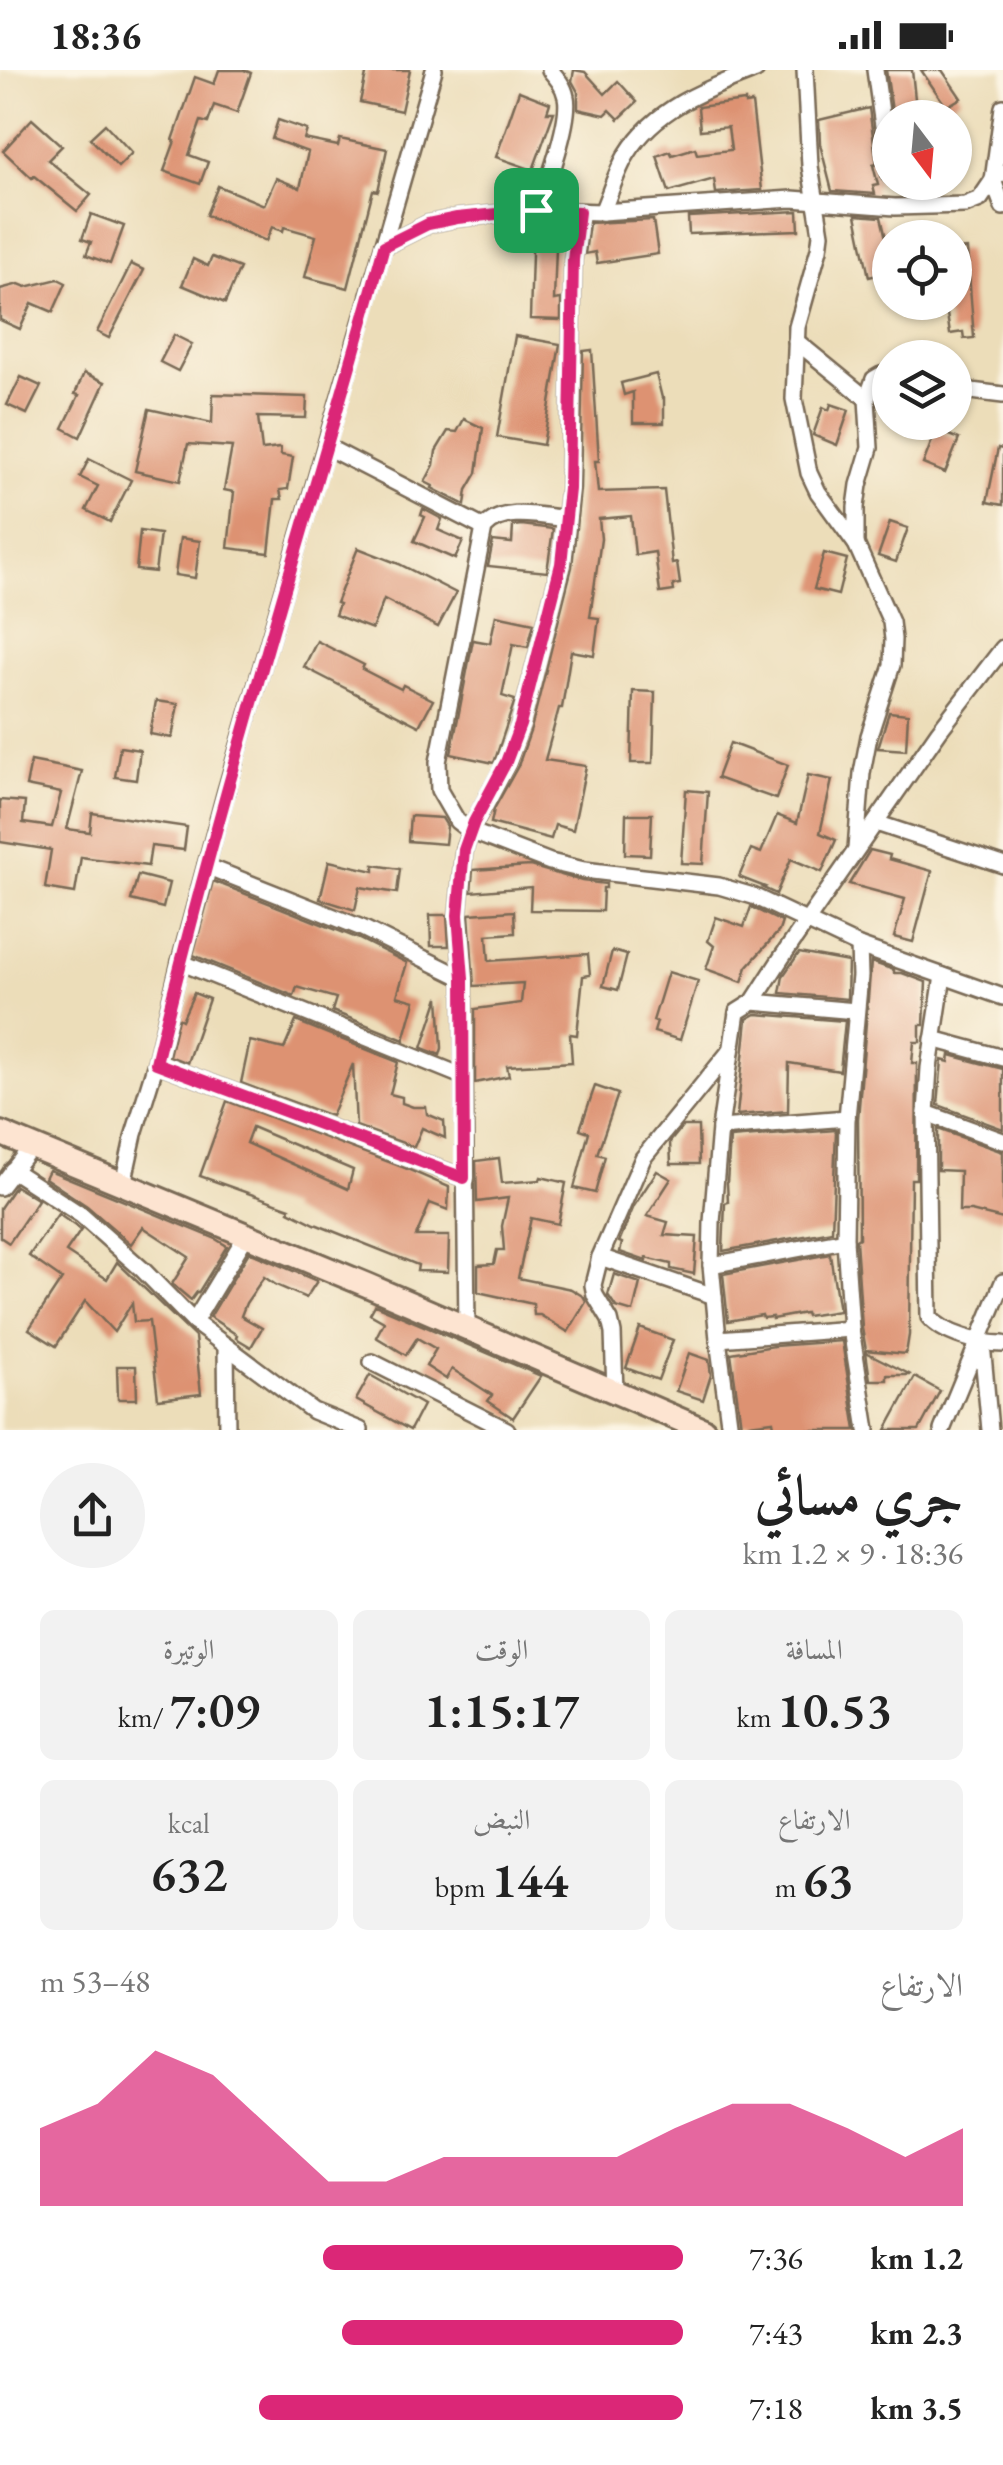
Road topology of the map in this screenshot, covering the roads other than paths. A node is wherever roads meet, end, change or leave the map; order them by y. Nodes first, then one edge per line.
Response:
1 (434, 70) edge
2 (550, 70) edge
3 (756, 70) edge
4 (805, 70) edge
5 (874, 70) edge
6 (879, 100) edge
7 (1003, 106) edge
8 (998, 176) edge
9 (894, 200) edge
10 (817, 202) junction
11 (895, 207) junction
12 (1003, 208) edge
13 (536, 210) junction
14 (579, 212) junction
15 (602, 212) junction
16 (384, 246) junction
17 (796, 341) junction
18 (872, 384) edge
19 (972, 390) edge
20 (1003, 395) edge
21 (866, 399) junction
22 (327, 447) junction
23 (566, 519) junction
24 (484, 528) junction
25 (856, 544) junction
26 (1003, 648) edge
27 (876, 823) junction
28 (470, 831) junction
29 (856, 849) junction
30 (1003, 865) edge
31 (206, 866) junction
32 (806, 922) junction
33 (859, 946) junction
34 (180, 962) junction
35 (943, 976) junction
36 (463, 978) junction
37 (1003, 997) edge
38 (753, 1002) junction
39 (856, 1010) junction
40 (933, 1039) junction
41 (730, 1051) junction
42 (1003, 1058) edge
43 (156, 1063) junction
44 (462, 1076) junction
45 (926, 1113) junction
46 (847, 1118) junction
47 (720, 1128) junction
48 (0, 1133) edge
49 (1003, 1141) edge
50 (31, 1147) junction
51 (12, 1170) junction
52 (464, 1178) junction
53 (123, 1184) junction
54 (0, 1187) edge
55 (246, 1236) junction
56 (845, 1240) junction
57 (600, 1257) junction
58 (711, 1265) junction
59 (1003, 1282) edge
60 (714, 1296) junction
61 (194, 1322) junction
62 (467, 1328) junction
63 (852, 1329) junction
64 (718, 1339) junction
65 (980, 1343) junction
66 (1003, 1344) edge
67 (226, 1346) junction
68 (372, 1362) dead end
69 (615, 1392) junction
70 (227, 1430) edge
71 (360, 1430) edge
72 (507, 1430) edge
73 (704, 1430) edge
74 (730, 1430) edge
75 (867, 1430) edge
76 (942, 1430) edge
77 (990, 1430) edge

1 - 16 street
2 - 13 street
3 - 15 street
4 - 10 street
5 - 6 street
7 - 8 street
8 - 11 street
8 - 12 street
9 - 11 street
10 - 11 street
10 - 15 street
10 - 17 street
13 - 14 street
13 - 16 street
14 - 15 street
14 - 23 street
16 - 22 street
17 - 21 street
17 - 25 street
18 - 21 street
19 - 20 street
21 - 25 street
22 - 24 street
22 - 31 street
23 - 24 street
23 - 28 street
24 - 28 street
25 - 29 street
26 - 27 street
27 - 29 street
27 - 30 street
28 - 32 street
28 - 36 street
29 - 32 street
31 - 34 street
31 - 36 street
32 - 33 street
32 - 38 street
33 - 35 street
33 - 39 street
34 - 43 street
34 - 44 street
35 - 37 street
35 - 40 street
36 - 44 street
38 - 39 street
38 - 41 street
39 - 46 street
40 - 42 street
40 - 45 street
41 - 47 street
41 - 57 street
43 - 52 street
43 - 53 street
44 - 52 street
45 - 49 street
45 - 65 street
46 - 47 street
46 - 56 street
47 - 58 street
48 - 50 street
50 - 51 street
50 - 53 street
51 - 54 street
51 - 61 street
52 - 62 street
53 - 55 street
55 - 61 street
55 - 62 street
56 - 58 street
56 - 63 street
57 - 60 street
57 - 69 street
58 - 60 street
59 - 65 street
60 - 64 street
61 - 67 street
62 - 69 street
63 - 64 street
63 - 75 street
64 - 74 street
65 - 66 street
65 - 76 street
65 - 77 street
67 - 70 street
67 - 71 street
68 - 72 street
69 - 73 street

